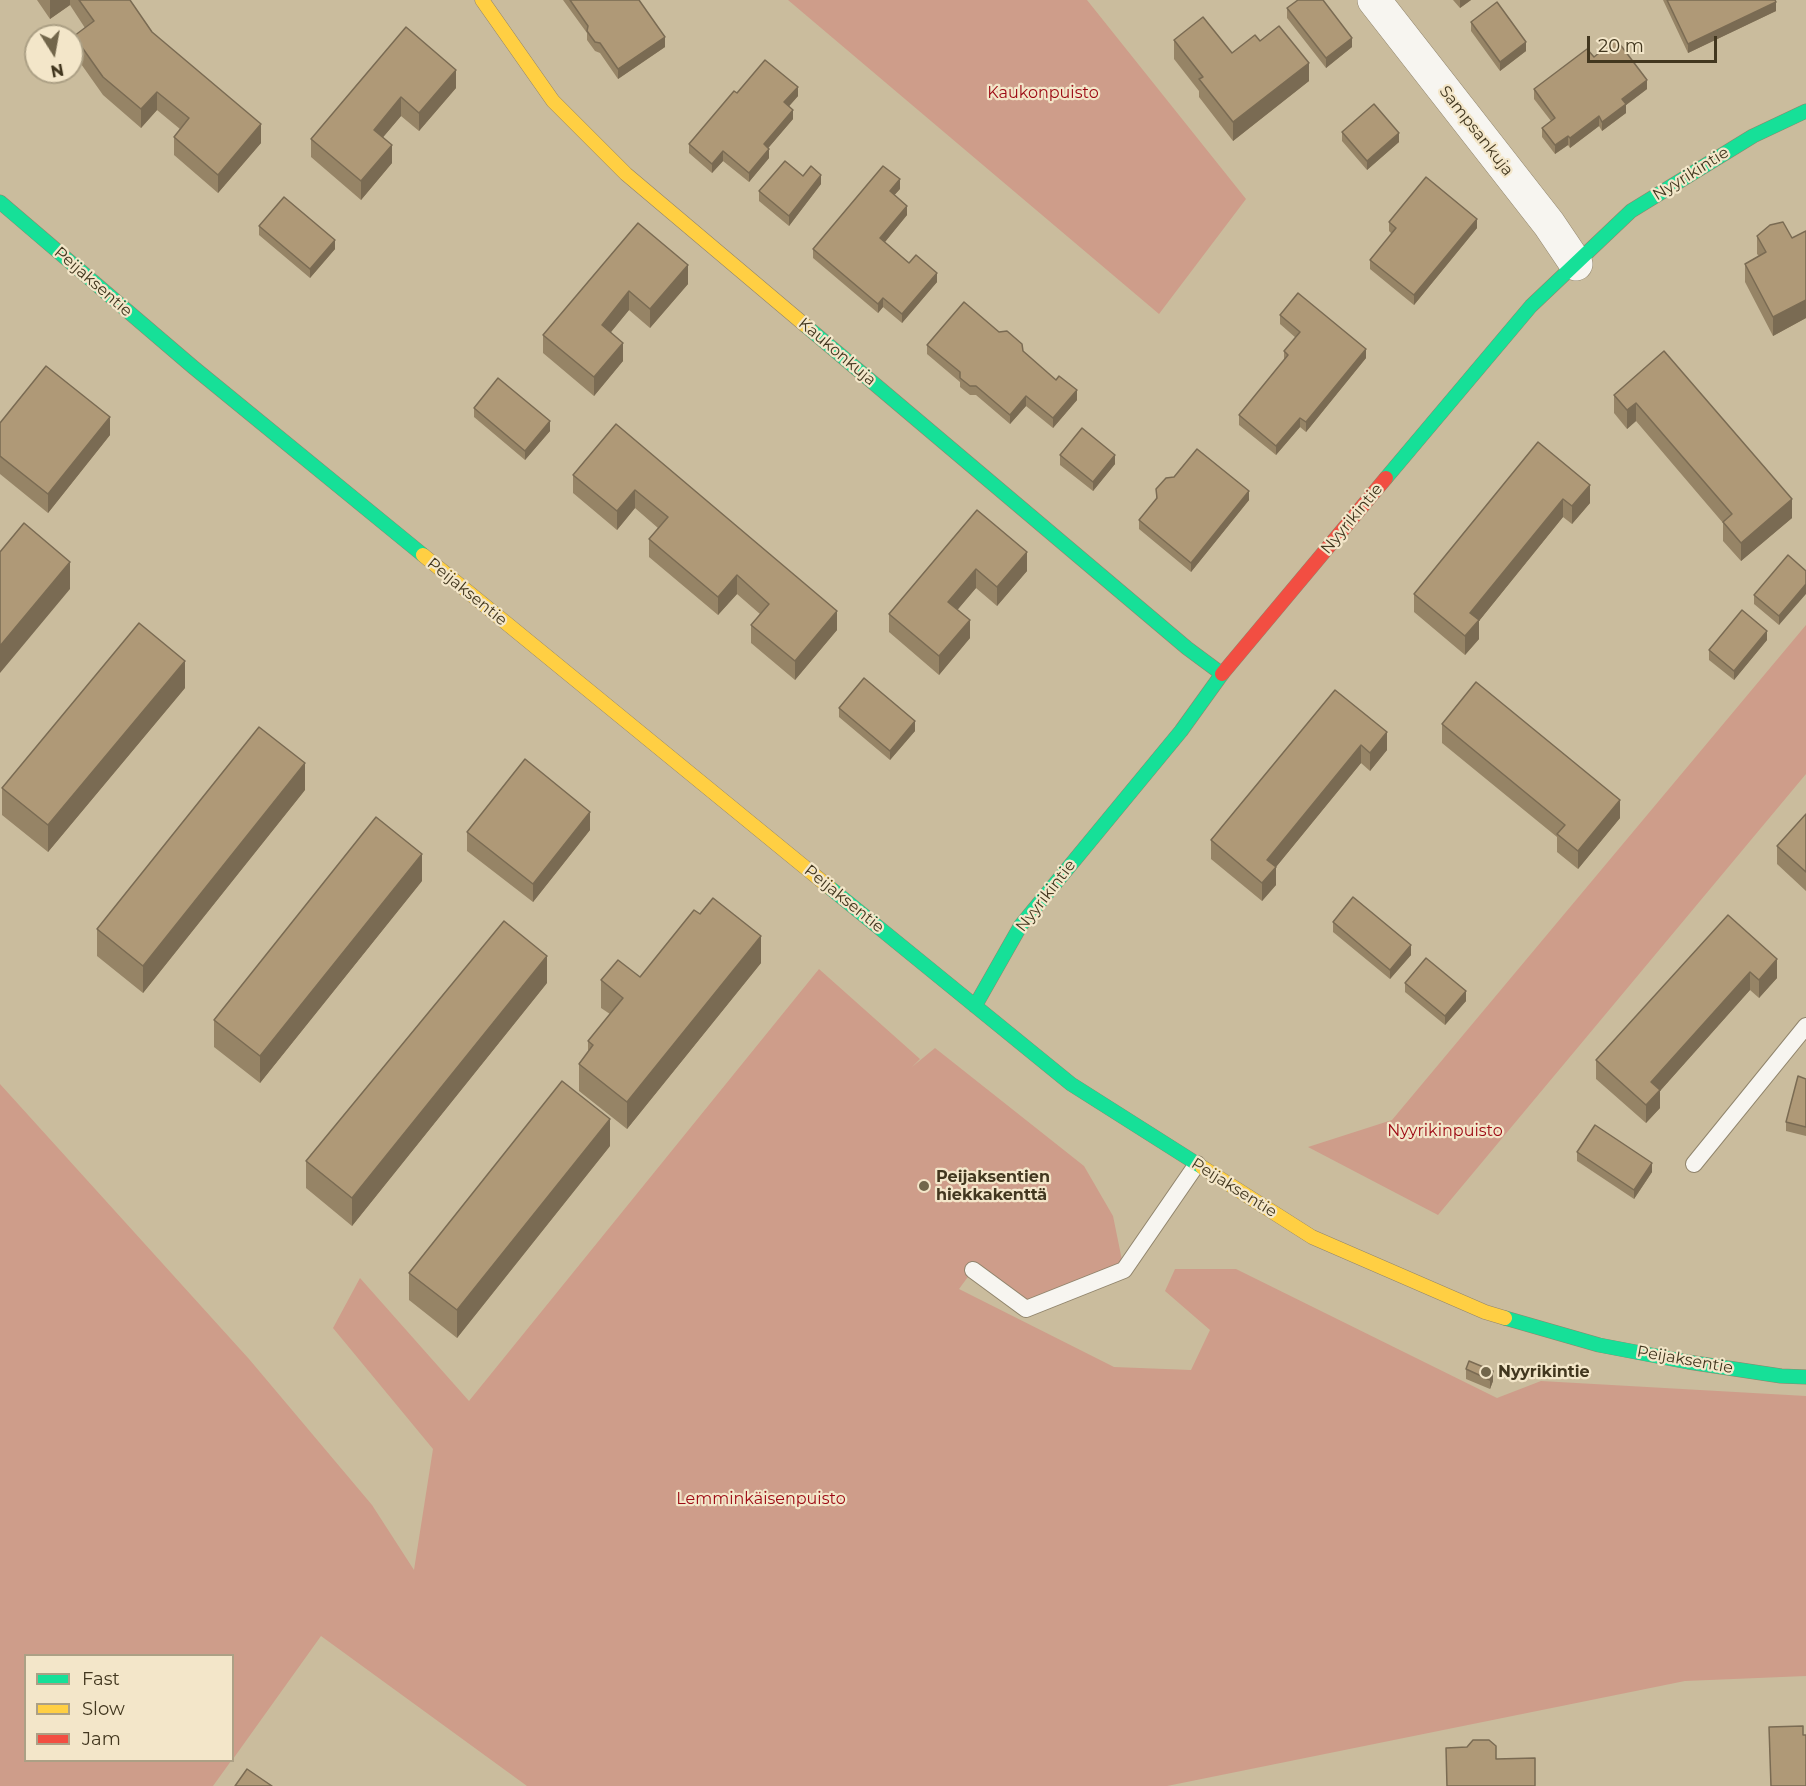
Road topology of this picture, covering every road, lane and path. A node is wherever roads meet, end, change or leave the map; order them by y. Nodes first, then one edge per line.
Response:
1 (482, 0) edge
2 (1374, 0) edge
3 (1806, 111) edge
4 (0, 202) edge
5 (1576, 264) junction
6 (1222, 674) junction
7 (975, 1006) junction
8 (1806, 1026) edge
9 (1197, 1164) junction
10 (1694, 1164) dead end
11 (973, 1270) dead end
12 (1806, 1377) edge

1 - 6 street, Kaukonkuja
2 - 5 street, Sampsankuja
3 - 5 street, Nyyrikintie
4 - 7 street, Peijaksentie
5 - 6 street, Nyyrikintie
6 - 7 street, Nyyrikintie
7 - 9 street, Peijaksentie
8 - 10 lane
9 - 11 lane
9 - 12 street, Peijaksentie

